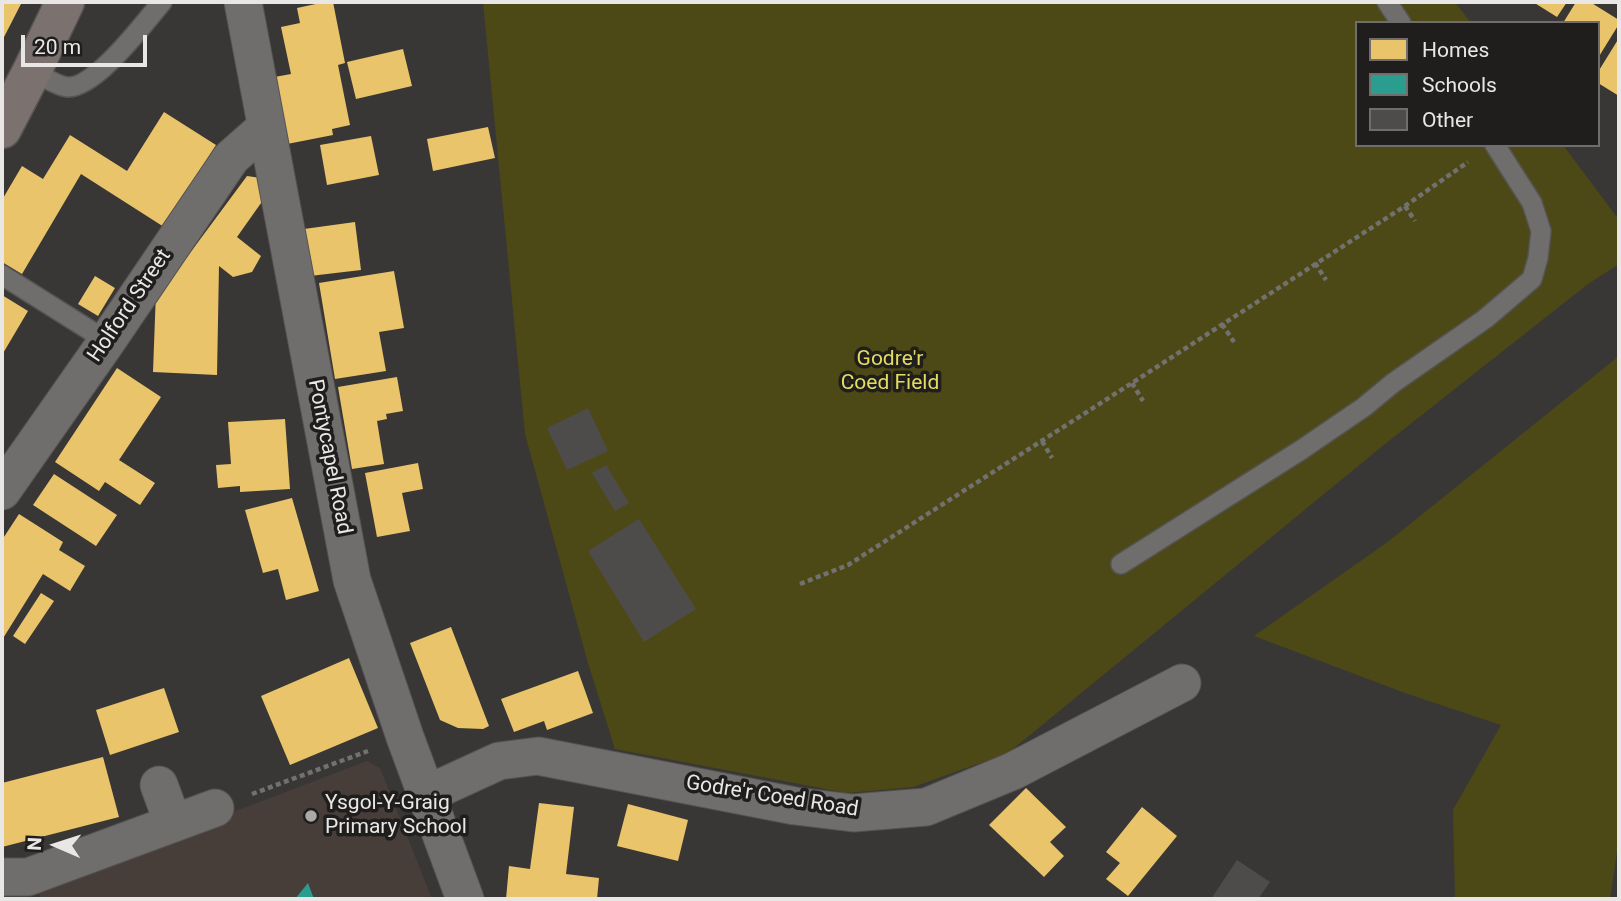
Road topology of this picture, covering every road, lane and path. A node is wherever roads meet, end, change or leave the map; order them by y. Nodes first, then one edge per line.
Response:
1 (65, 2) edge
2 (163, 2) edge
3 (243, 2) edge
4 (1387, 2) edge
5 (1400, 21) edge
6 (32, 71) junction
7 (265, 128) junction
8 (2, 129) edge
9 (1496, 147) edge
10 (1471, 160) dead end
11 (1405, 206) junction
12 (1415, 220) dead end
13 (1315, 263) junction
14 (2, 275) edge
15 (1326, 280) dead end
16 (1222, 324) junction
17 (107, 341) junction
18 (1234, 342) dead end
19 (1132, 383) junction
20 (1143, 401) dead end
21 (1042, 441) junction
22 (1052, 458) dead end
23 (2, 491) edge
24 (1121, 564) dead end
25 (800, 584) dead end
26 (1182, 683) dead end
27 (405, 737) junction
28 (159, 785) dead end
29 (427, 794) junction
30 (215, 807) joint
31 (173, 823) junction
32 (2, 877) edge
33 (465, 899) edge

1 - 6 main road
2 - 6 lane
3 - 7 street, Pontycapel Road
4 - 5 lane
6 - 8 main road
7 - 17 street, Holford Street
7 - 27 street, Pontycapel Road
9 - 24 lane
10 - 11 path
11 - 12 path
11 - 13 path
13 - 15 path
13 - 16 path
14 - 17 lane
16 - 18 path
16 - 19 path
17 - 23 street, Holford Street
19 - 20 path
19 - 21 path
21 - 22 path
21 - 25 path
26 - 29 street, Godre'r Coed Road
27 - 29 street, Pontycapel Road
27 - 30 path
28 - 31 street
29 - 33 street, Pontycapel Road
30 - 31 street
31 - 32 street

